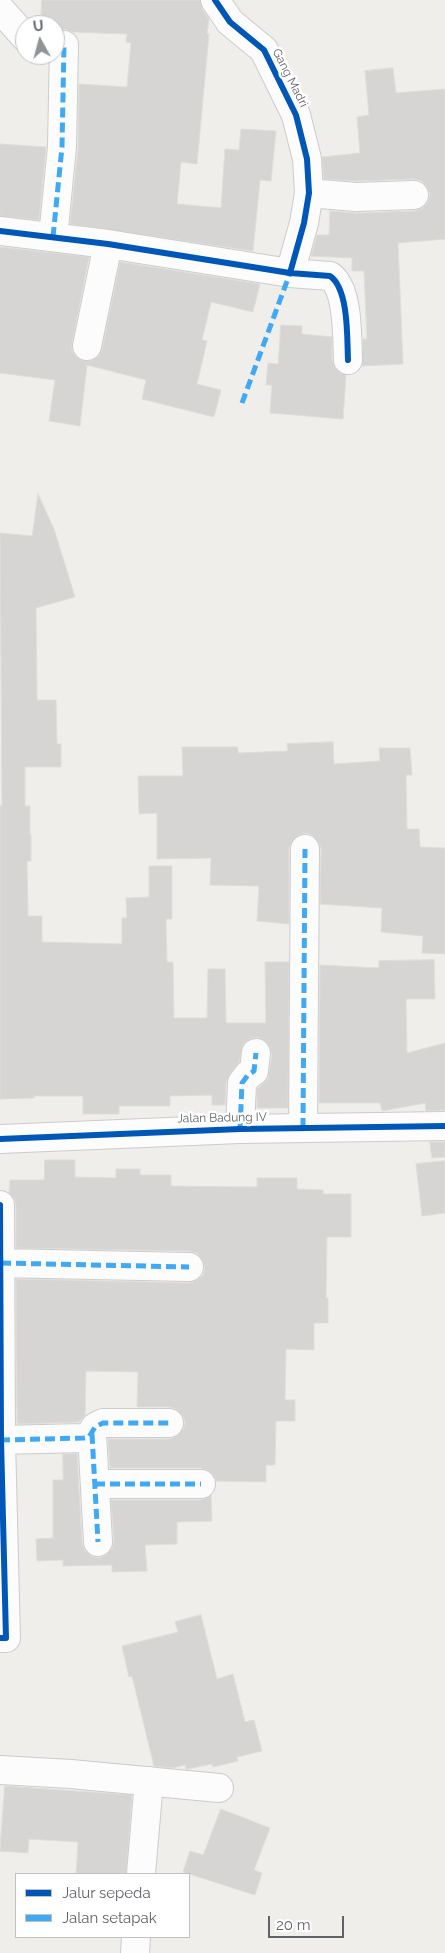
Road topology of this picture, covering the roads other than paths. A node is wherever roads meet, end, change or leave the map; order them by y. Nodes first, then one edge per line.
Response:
1 (216, 0) edge
2 (0, 10) edge
3 (15, 26) edge
4 (61, 65) edge
5 (309, 193) junction
6 (414, 195) dead end
7 (0, 231) edge
8 (53, 236) junction
9 (108, 244) junction
10 (278, 270) junction
11 (87, 346) dead end
12 (348, 360) dead end
13 (305, 850) dead end
14 (256, 1053) dead end
15 (445, 1126) edge
16 (303, 1128) junction
17 (240, 1129) junction
18 (0, 1139) edge
19 (0, 1205) edge
20 (1, 1263) edge
21 (189, 1267) dead end
22 (168, 1423) dead end
23 (92, 1434) junction
24 (0, 1440) edge
25 (95, 1484) junction
26 (201, 1484) dead end
27 (98, 1542) dead end
28 (0, 1638) edge
29 (0, 1770) edge
30 (149, 1781) junction
31 (219, 1788) dead end
32 (141, 1873) edge
33 (136, 1938) edge
34 (135, 1953) edge

1 - 5 street, Gang Madri
2 - 3 street
4 - 8 street
5 - 6 street
5 - 10 street, Gang Madri
7 - 8 street
8 - 9 street
9 - 10 street
9 - 11 street
10 - 12 street
13 - 16 street
14 - 17 street
15 - 16 street, Jalan Badung IV
16 - 17 street, Jalan Badung IV
17 - 18 street, Jalan Badung IV
19 - 20 street
20 - 21 street
20 - 24 street
22 - 23 street
23 - 24 street
23 - 25 street
24 - 28 street
25 - 26 street
25 - 27 street
29 - 30 street
30 - 31 street
30 - 32 street
33 - 34 street

